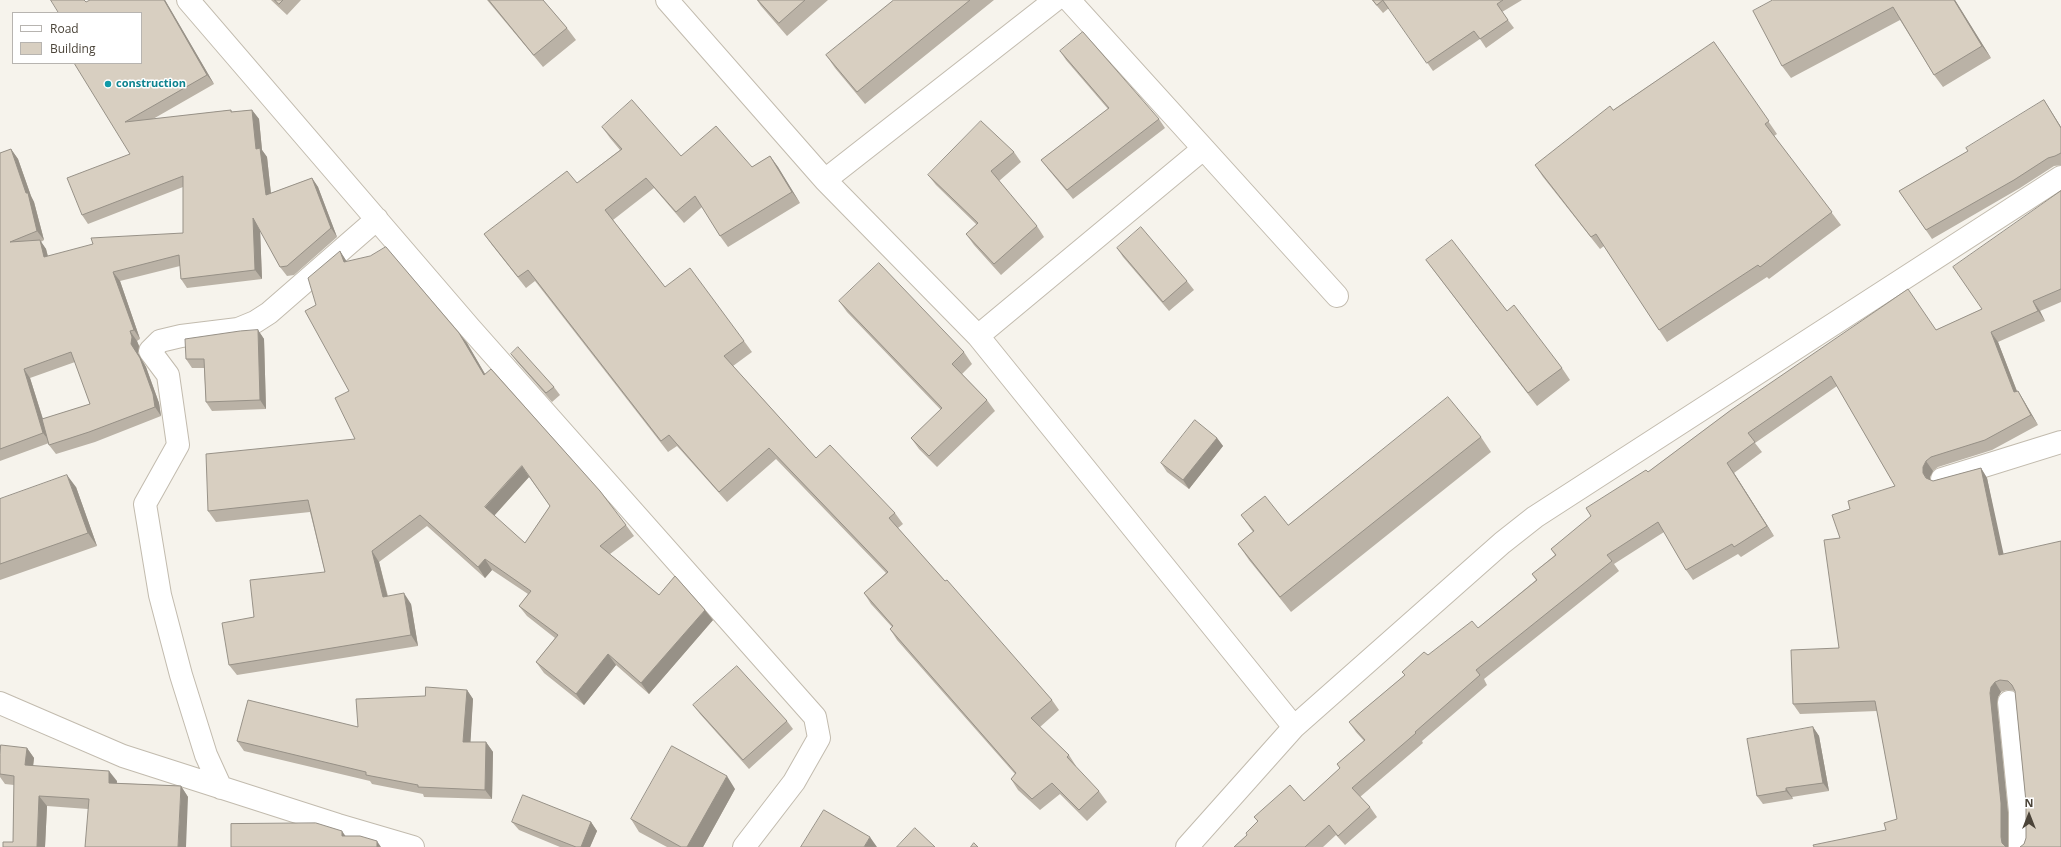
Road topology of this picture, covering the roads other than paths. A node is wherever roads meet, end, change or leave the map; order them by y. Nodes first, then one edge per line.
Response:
1 (188, 0) edge
2 (668, 0) edge
3 (1055, 0) edge
4 (1069, 0) edge
5 (1203, 149) junction
6 (2061, 177) edge
7 (825, 180) junction
8 (377, 219) junction
9 (1336, 296) dead end
10 (978, 336) junction
11 (2061, 442) edge
12 (1942, 479) edge
13 (2009, 702) dead end
14 (0, 703) edge
15 (1294, 727) junction
16 (221, 788) junction
17 (413, 847) edge
18 (744, 847) edge
19 (1187, 847) edge
20 (2020, 847) edge

1 - 8 street
2 - 7 street
3 - 7 street
4 - 5 street
5 - 9 street
5 - 10 street
6 - 15 street
7 - 10 street
8 - 16 street
8 - 18 street
10 - 15 street
11 - 12 street
13 - 20 street
14 - 16 street
15 - 19 street
16 - 17 street

